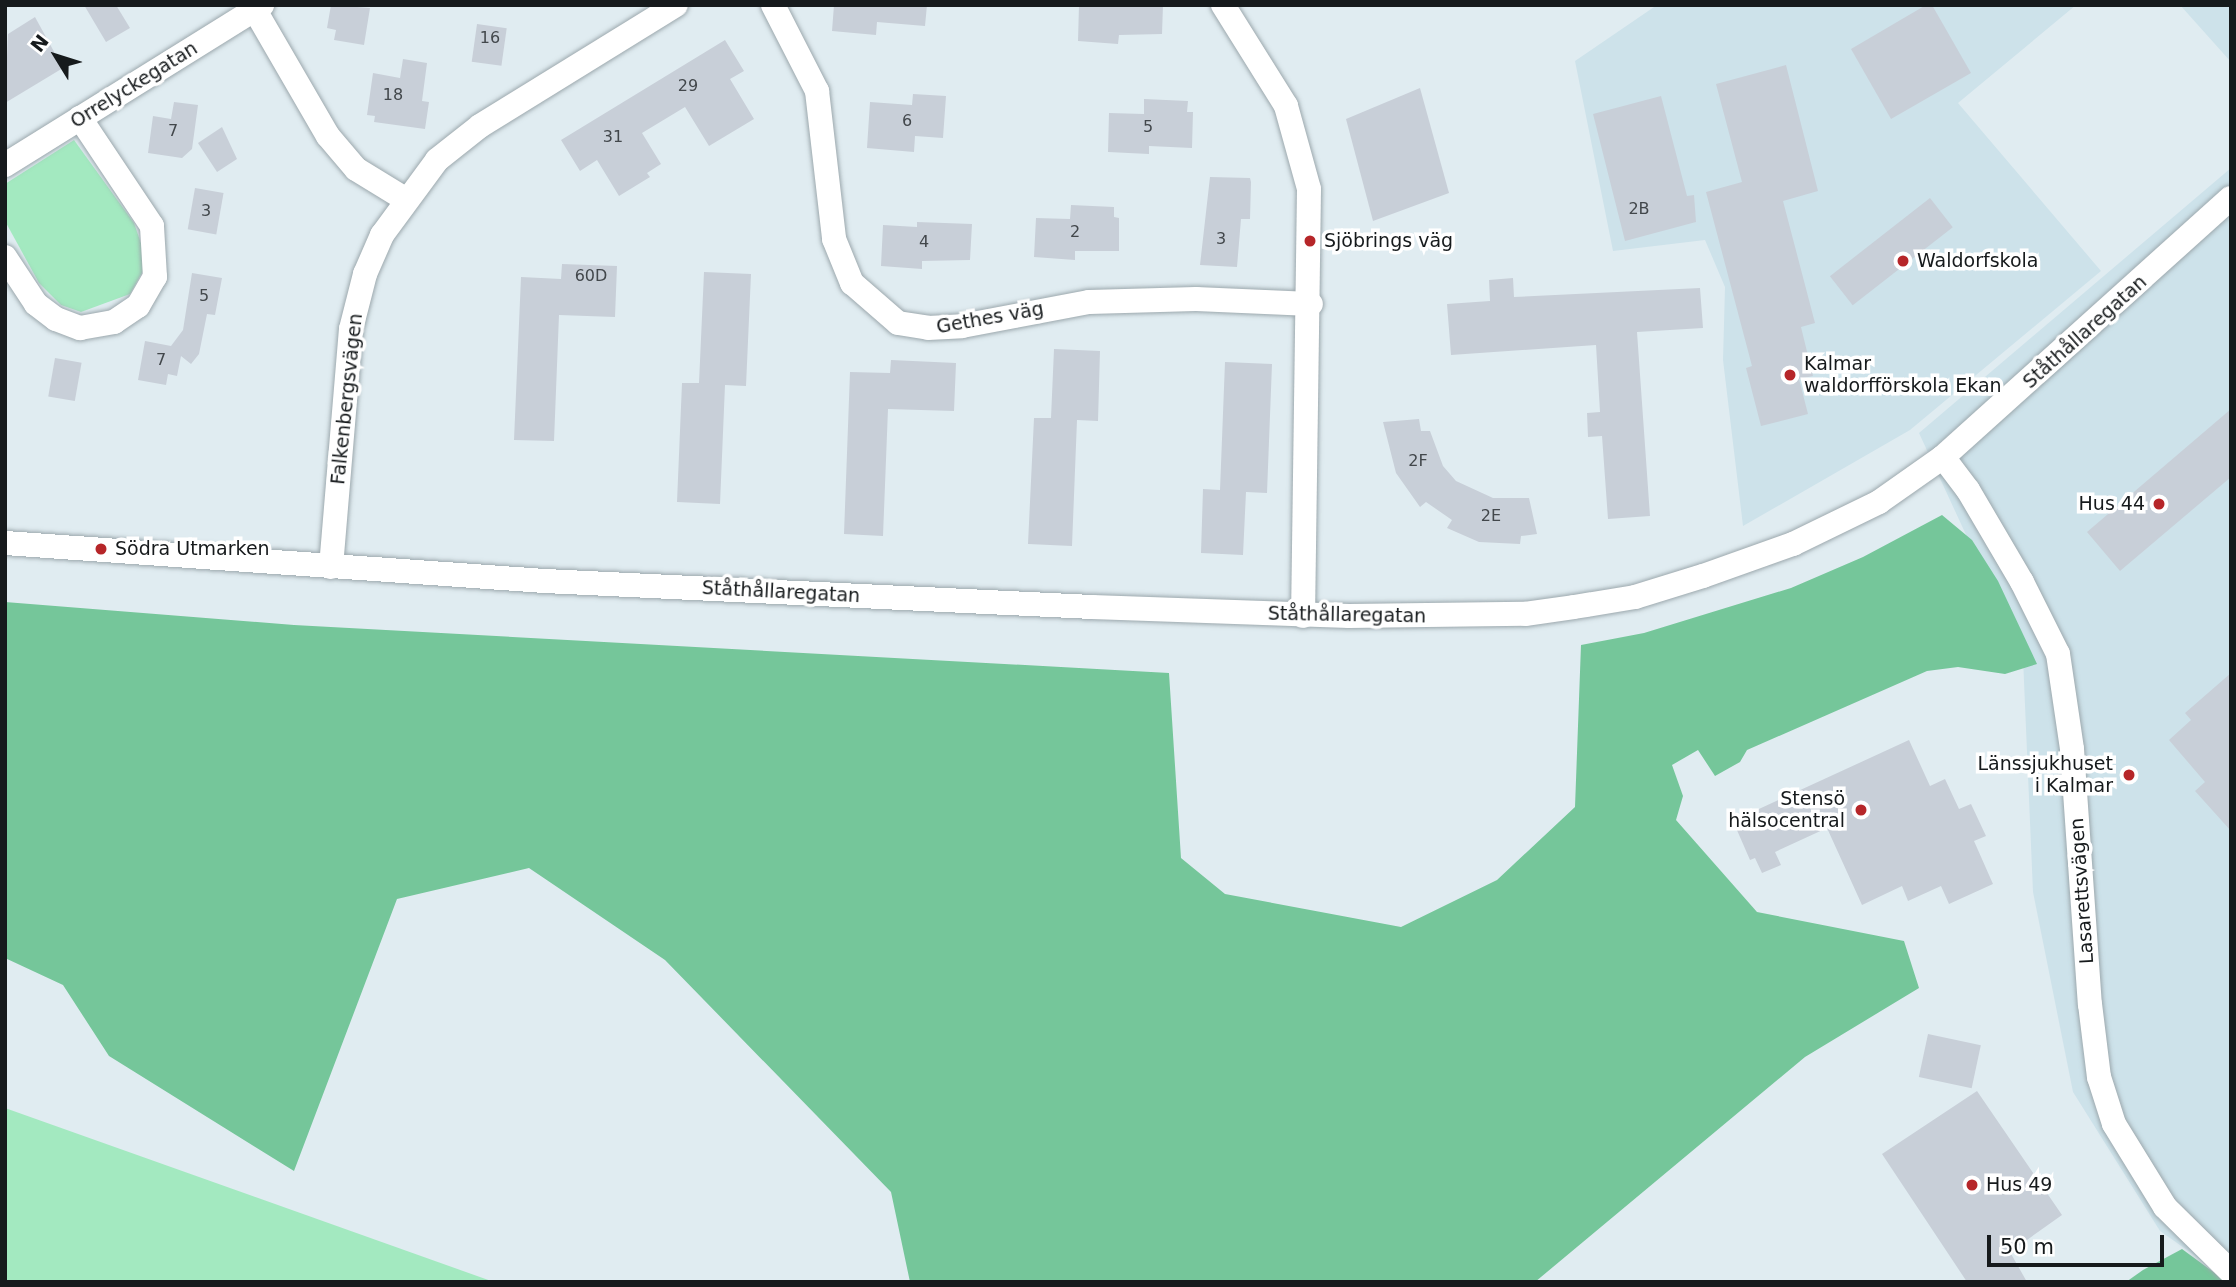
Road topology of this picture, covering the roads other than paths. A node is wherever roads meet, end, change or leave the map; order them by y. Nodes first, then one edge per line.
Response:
1 (773, 5) edge
2 (1223, 5) edge
3 (674, 6) edge
4 (256, 7) edge
5 (80, 118) junction
6 (5, 165) edge
7 (2231, 198) edge
8 (405, 199) junction
9 (5, 257) edge
10 (1311, 304) junction
11 (1943, 457) junction
12 (5, 543) edge
13 (331, 567) junction
14 (1303, 616) junction
15 (2231, 1272) edge

1 - 10 street, Gethes väg
2 - 10 street
3 - 8 street, Falkenbergsvägen
4 - 5 street, Orrelyckegatan
4 - 8 street
5 - 6 street, Orrelyckegatan
5 - 9 street
7 - 11 street, Ståthållaregatan
8 - 13 street, Falkenbergsvägen
10 - 14 street
11 - 14 street, Ståthållaregatan
11 - 15 street, Lasarettsvägen
12 - 13 street, Ståthållaregatan
13 - 14 street, Ståthållaregatan

